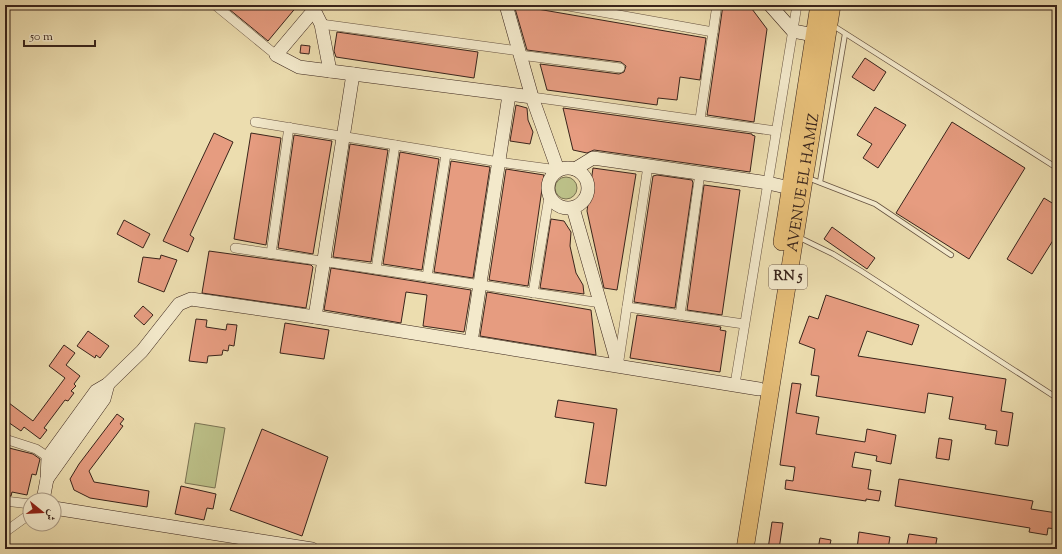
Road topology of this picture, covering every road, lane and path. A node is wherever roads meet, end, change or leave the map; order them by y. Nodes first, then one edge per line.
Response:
1 (215, 5) edge
2 (506, 5) edge
3 (563, 5) edge
4 (717, 5) edge
5 (770, 5) edge
6 (797, 5) edge
7 (819, 5) edge
8 (832, 5) edge
9 (313, 7) edge
10 (321, 24) junction
11 (829, 24) junction
12 (793, 31) junction
13 (713, 32) junction
14 (845, 34) junction
15 (814, 35) junction
16 (520, 53) junction
17 (276, 55) junction
18 (620, 68) dead end
19 (330, 71) junction
20 (353, 74) junction
21 (509, 95) junction
22 (532, 97) junction
23 (700, 119) junction
24 (255, 122) dead end
25 (289, 127) junction
26 (776, 131) junction
27 (343, 137) junction
28 (395, 145) junction
29 (446, 154) junction
30 (499, 162) junction
31 (648, 166) junction
32 (1057, 168) edge
33 (575, 169) junction
34 (558, 170) junction
35 (700, 173) junction
36 (804, 176) junction
37 (820, 182) junction
38 (768, 183) junction
39 (790, 188) junction
40 (549, 197) junction
41 (573, 208) junction
42 (795, 235) junction
43 (236, 248) dead end
44 (271, 254) junction
45 (952, 255) dead end
46 (323, 261) junction
47 (376, 269) junction
48 (427, 277) junction
49 (479, 285) junction
50 (533, 293) junction
51 (601, 303) junction
52 (627, 307) junction
53 (680, 315) junction
54 (315, 317) junction
55 (744, 324) junction
56 (471, 342) junction
57 (618, 365) junction
58 (108, 384) junction
59 (734, 384) junction
60 (759, 389) junction
61 (1057, 398) edge
62 (5, 439) edge
63 (48, 457) junction
64 (46, 479) junction
65 (44, 492) edge
66 (5, 501) edge
67 (22, 503) edge
68 (62, 509) edge
69 (22, 520) edge
70 (5, 532) edge
71 (312, 549) edge
72 (734, 549) edge
73 (745, 549) edge

1 - 17 street
2 - 16 street
3 - 13 street
4 - 13 street
5 - 12 street
6 - 12 street
7 - 15 highway, RN 5
8 - 11 highway, AVENUE EL HAMIZ / RN 5
9 - 10 street
9 - 17 street
10 - 16 street
10 - 19 street
11 - 14 lane
11 - 36 highway, AVENUE EL HAMIZ / RN 5
12 - 15 street
12 - 26 street
13 - 23 street
14 - 32 lane
14 - 37 lane
15 - 39 highway, RN 5
16 - 18 street
16 - 22 street
17 - 19 street
19 - 20 street
20 - 21 street
20 - 27 street
21 - 22 street
21 - 30 street
22 - 23 street
22 - 34 street
23 - 26 street
24 - 25 street
25 - 27 street
25 - 44 street
26 - 38 street
27 - 28 street
27 - 46 street
28 - 29 street
28 - 47 street
29 - 30 street
29 - 48 street
30 - 34 street
30 - 49 street
31 - 33 street
31 - 35 street
31 - 52 street
33 - 34 street
33 - 41 street
34 - 40 street
35 - 38 street
35 - 53 street
36 - 37 lane
36 - 42 highway, AVENUE EL HAMIZ / RN 5
37 - 45 lane
38 - 39 street
38 - 55 street
39 - 60 highway, RN 5
40 - 41 street
40 - 50 street
41 - 51 street
42 - 61 lane
42 - 73 highway, AVENUE EL HAMIZ / RN 5
43 - 44 street
44 - 46 street
46 - 47 street
46 - 54 street
47 - 48 street
48 - 49 street
49 - 50 street
49 - 56 street
50 - 51 street
51 - 57 street
52 - 53 street
52 - 57 street
53 - 55 street
54 - 56 street
54 - 58 street
55 - 59 street
56 - 57 street
57 - 59 street
58 - 63 street
58 - 64 street
59 - 60 street
60 - 72 highway, RN 5
62 - 63 street
63 - 64 street
64 - 65 street
66 - 67 street
68 - 71 street
69 - 70 street

